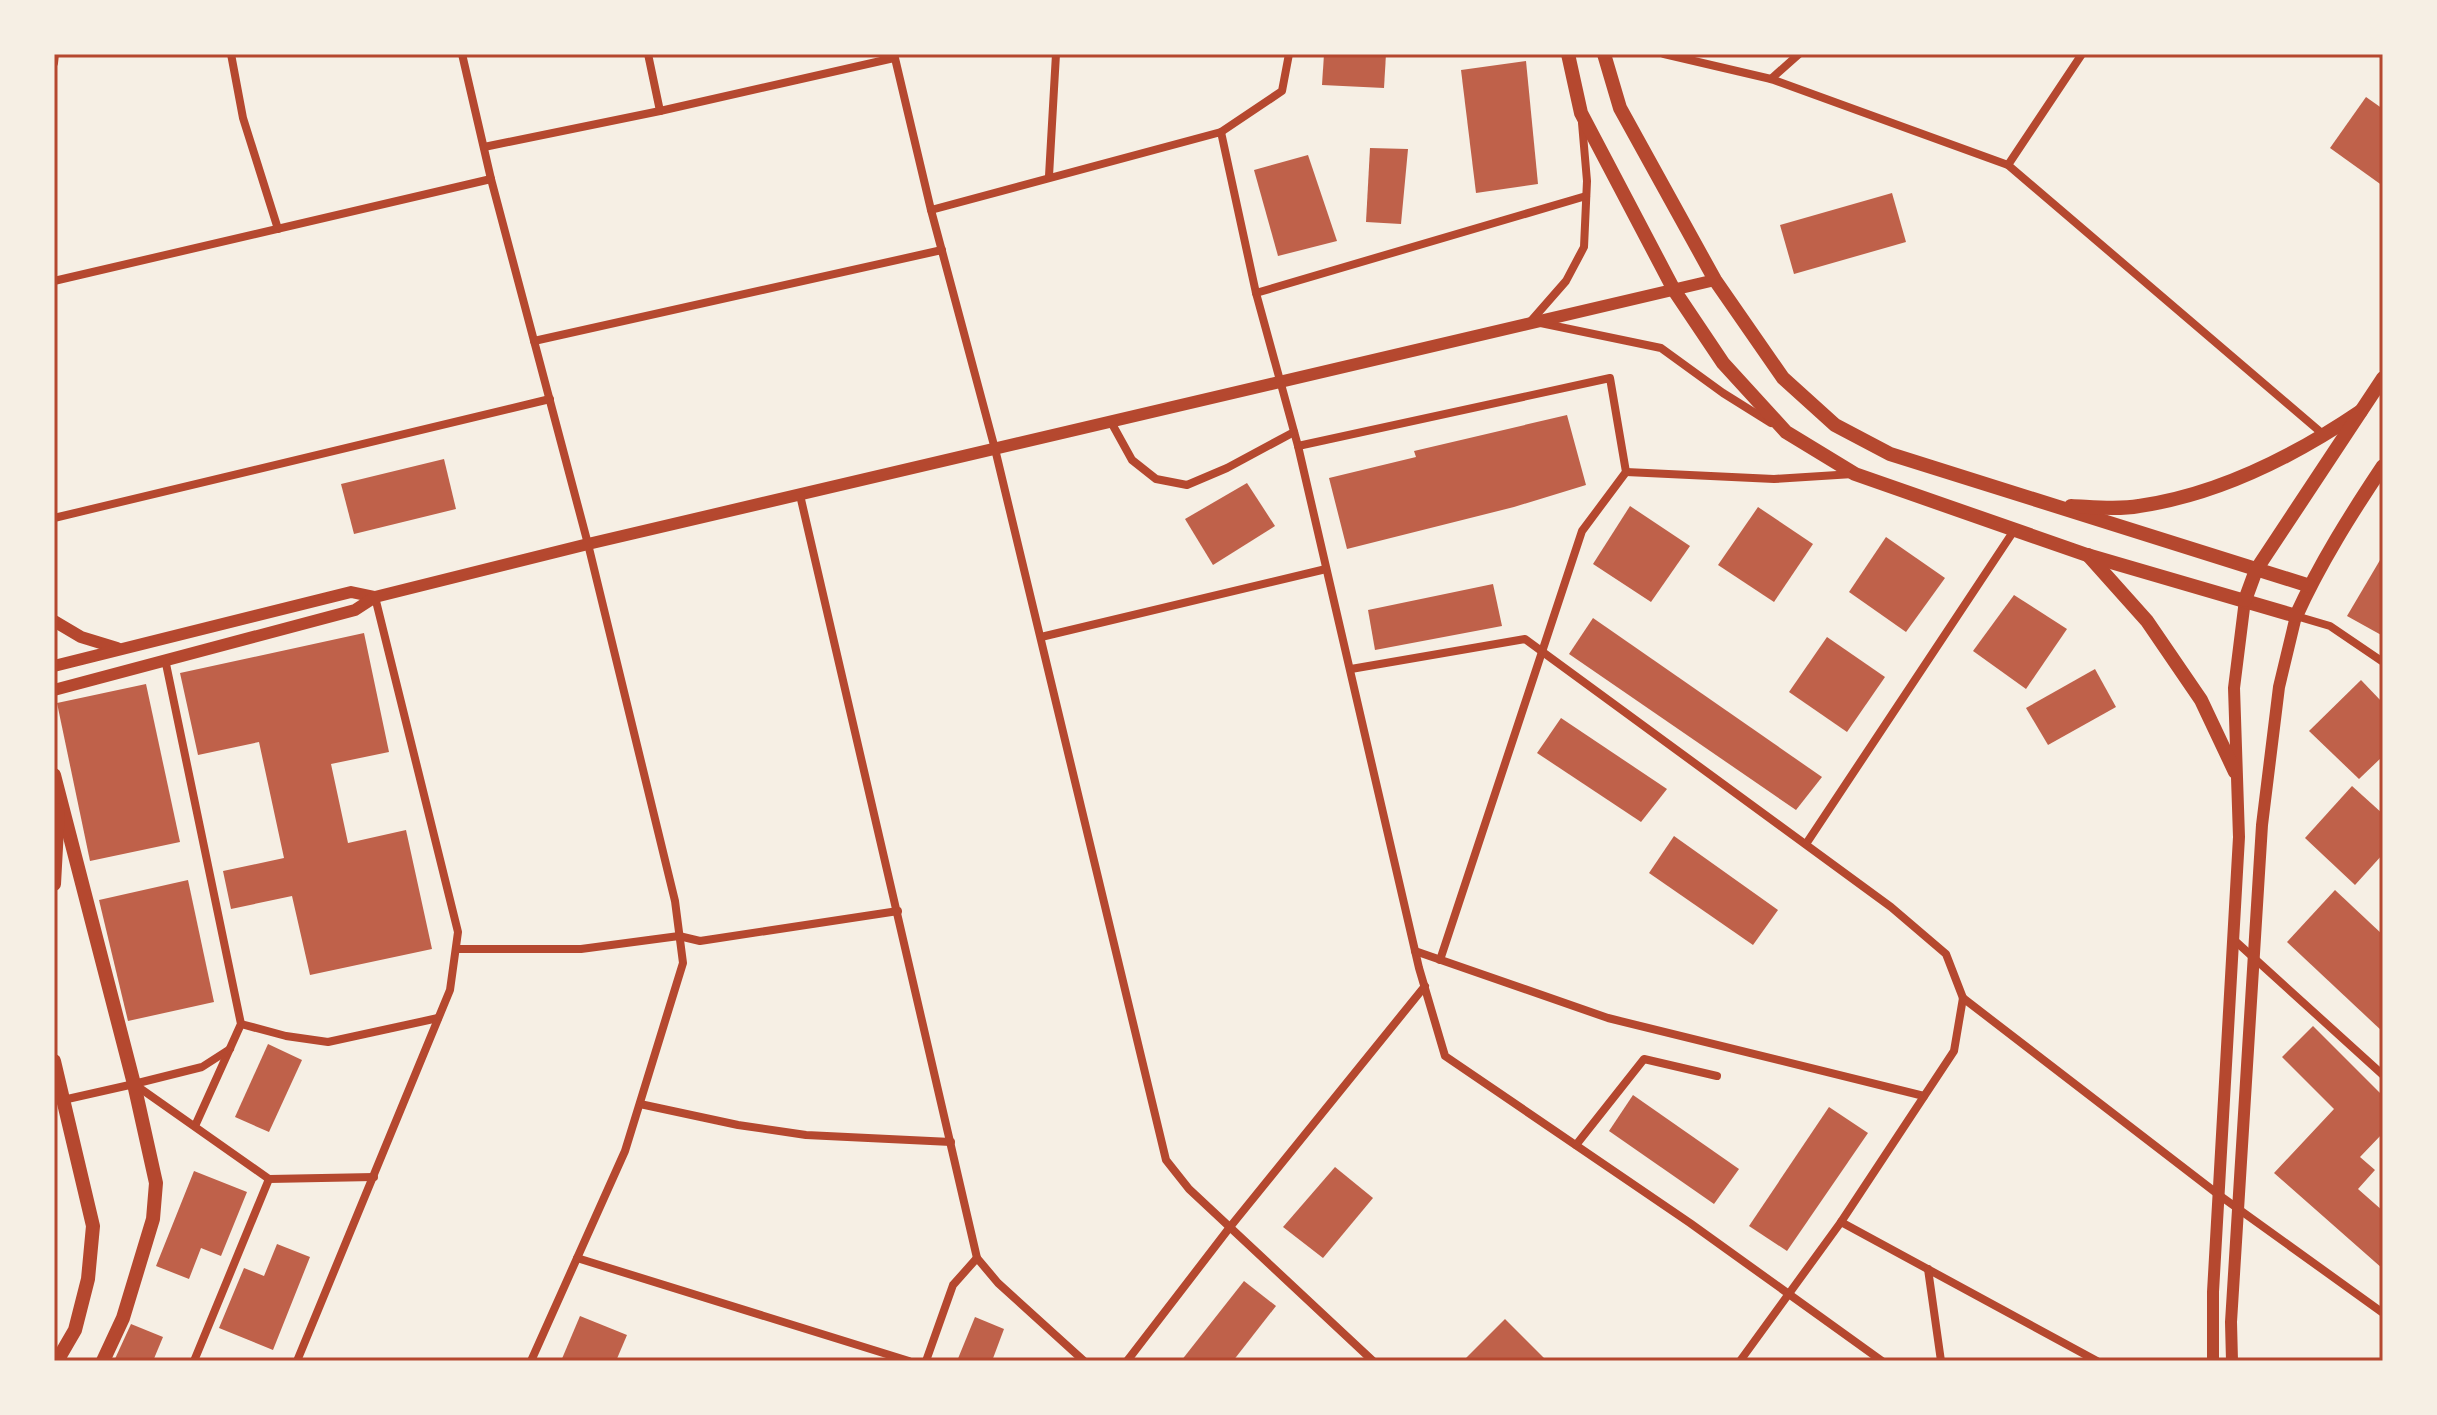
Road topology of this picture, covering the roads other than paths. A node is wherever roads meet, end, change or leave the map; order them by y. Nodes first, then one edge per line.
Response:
1 (55, 54) edge
2 (231, 54) edge
3 (462, 54) edge
4 (648, 54) edge
5 (1056, 54) edge
6 (1289, 54) edge
7 (1568, 54) edge
8 (1604, 54) edge
9 (1664, 54) edge
10 (1799, 54) edge
11 (2082, 54) edge
12 (894, 56) edge
13 (54, 63) edge
14 (1771, 79) junction
15 (660, 111) junction
16 (1581, 113) junction
17 (1221, 132) junction
18 (484, 147) junction
19 (2008, 165) junction
20 (1049, 176) junction
21 (491, 179) junction
22 (1586, 196) junction
23 (931, 210) junction
24 (278, 229) junction
25 (942, 250) junction
26 (1715, 280) junction
27 (54, 281) edge
28 (1674, 290) junction
29 (1256, 293) junction
30 (1531, 321) junction
31 (534, 341) junction
32 (2383, 378) edge
33 (1281, 381) junction
34 (550, 399) junction
35 (2361, 411) junction
36 (1111, 422) junction
37 (1294, 432) junction
38 (1786, 432) junction
39 (2325, 435) junction
40 (1298, 446) junction
41 (995, 449) junction
42 (2383, 466) edge
43 (1626, 472) junction
44 (1855, 474) junction
45 (800, 495) junction
46 (2058, 506) junction
47 (54, 518) edge
48 (2015, 529) junction
49 (588, 544) junction
50 (2087, 555) junction
51 (1326, 569) junction
52 (2256, 570) junction
53 (2310, 586) junction
54 (375, 597) junction
55 (2245, 600) junction
56 (2296, 616) junction
57 (54, 621) edge
58 (1041, 637) junction
59 (121, 649) junction
60 (1542, 653) junction
61 (165, 659) junction
62 (2383, 662) edge
63 (54, 666) edge
64 (1351, 669) junction
65 (54, 690) edge
66 (2235, 772) junction
67 (54, 775) edge
68 (57, 791) edge
69 (1806, 844) junction
70 (54, 884) edge
71 (898, 911) junction
72 (679, 936) junction
73 (2233, 939) junction
74 (456, 949) junction
75 (1415, 951) junction
76 (2253, 956) junction
77 (1440, 960) junction
78 (1425, 986) junction
79 (1963, 998) junction
80 (438, 1018) junction
81 (241, 1024) junction
82 (231, 1049) junction
83 (54, 1061) edge
84 (2383, 1075) edge
85 (1717, 1076) dead end
86 (134, 1084) junction
87 (1924, 1096) junction
88 (63, 1100) junction
89 (640, 1104) junction
90 (195, 1126) junction
91 (951, 1142) junction
92 (1576, 1145) junction
93 (374, 1177) junction
94 (269, 1179) junction
95 (2219, 1195) junction
96 (2238, 1208) junction
97 (1841, 1222) junction
98 (1230, 1227) junction
99 (577, 1258) junction
100 (977, 1258) junction
101 (1928, 1269) junction
102 (1787, 1295) junction
103 (2383, 1313) edge
104 (57, 1361) edge
105 (103, 1361) edge
106 (194, 1361) edge
107 (297, 1361) edge
108 (531, 1361) edge
109 (909, 1361) edge
110 (926, 1361) edge
111 (1084, 1361) edge
112 (1127, 1361) edge
113 (1373, 1361) edge
114 (1740, 1361) edge
115 (1882, 1361) edge
116 (1941, 1361) edge
117 (2097, 1361) edge
118 (2213, 1361) edge
119 (2232, 1361) edge

1 - 13 street
2 - 24 street
3 - 18 street
4 - 15 street
5 - 20 street
6 - 17 street
7 - 16 main road
8 - 26 main road
9 - 14 street
10 - 14 street
11 - 19 street
12 - 15 street
12 - 23 street
14 - 19 street
15 - 18 street
16 - 22 street
16 - 28 main road
17 - 20 street
17 - 29 street
18 - 21 street
19 - 39 street
20 - 23 street
21 - 24 street
21 - 31 street
22 - 29 street
22 - 30 street
23 - 25 street
24 - 27 street
25 - 31 street
25 - 41 street
26 - 28 street
26 - 46 main road
28 - 30 street
28 - 38 main road
29 - 33 street
30 - 33 street
30 - 38 street
31 - 34 street
32 - 35 main road
33 - 36 street
33 - 37 street
34 - 47 street
34 - 49 street
35 - 39 main road
35 - 52 main road
36 - 37 street
36 - 41 street
37 - 40 street
38 - 44 main road
39 - 46 main road
40 - 43 street
40 - 51 street
41 - 45 street
41 - 58 street
42 - 53 main road
43 - 44 street
43 - 60 street
44 - 48 main road
45 - 49 street
45 - 71 street
46 - 52 main road
48 - 50 main road
48 - 69 street
49 - 54 street
49 - 72 street
50 - 55 main road
50 - 66 main road
51 - 58 street
51 - 64 street
52 - 53 main road
52 - 55 main road
53 - 56 main road
54 - 59 street
54 - 61 street
54 - 74 street
55 - 56 main road
55 - 66 street
56 - 62 street
56 - 76 street
57 - 59 street
58 - 98 street
59 - 63 street
60 - 64 street
60 - 69 street
60 - 77 street
61 - 65 street
61 - 81 street
64 - 75 street
66 - 73 street
67 - 68 main road
68 - 70 main road
68 - 86 main road
69 - 79 street
71 - 72 street
71 - 91 street
72 - 74 street
72 - 89 street
73 - 76 street
73 - 95 street
74 - 80 street
75 - 77 street
75 - 78 street
76 - 84 street
76 - 96 street
77 - 87 street
78 - 92 street
78 - 98 street
79 - 87 street
79 - 95 street
80 - 81 street
80 - 93 street
81 - 82 street
82 - 86 street
82 - 90 street
83 - 88 main road
85 - 92 street
86 - 88 street
86 - 90 street
86 - 105 main road
87 - 97 street
88 - 104 main road
89 - 91 street
89 - 99 street
90 - 94 street
91 - 100 street
92 - 102 street
93 - 94 street
93 - 107 street
94 - 106 street
95 - 96 street
95 - 118 street
96 - 103 street
96 - 119 street
97 - 101 street
97 - 102 street
98 - 112 street
98 - 113 street
99 - 108 street
99 - 109 street
100 - 110 street
100 - 111 street
101 - 116 street
101 - 117 street
102 - 114 street
102 - 115 street

